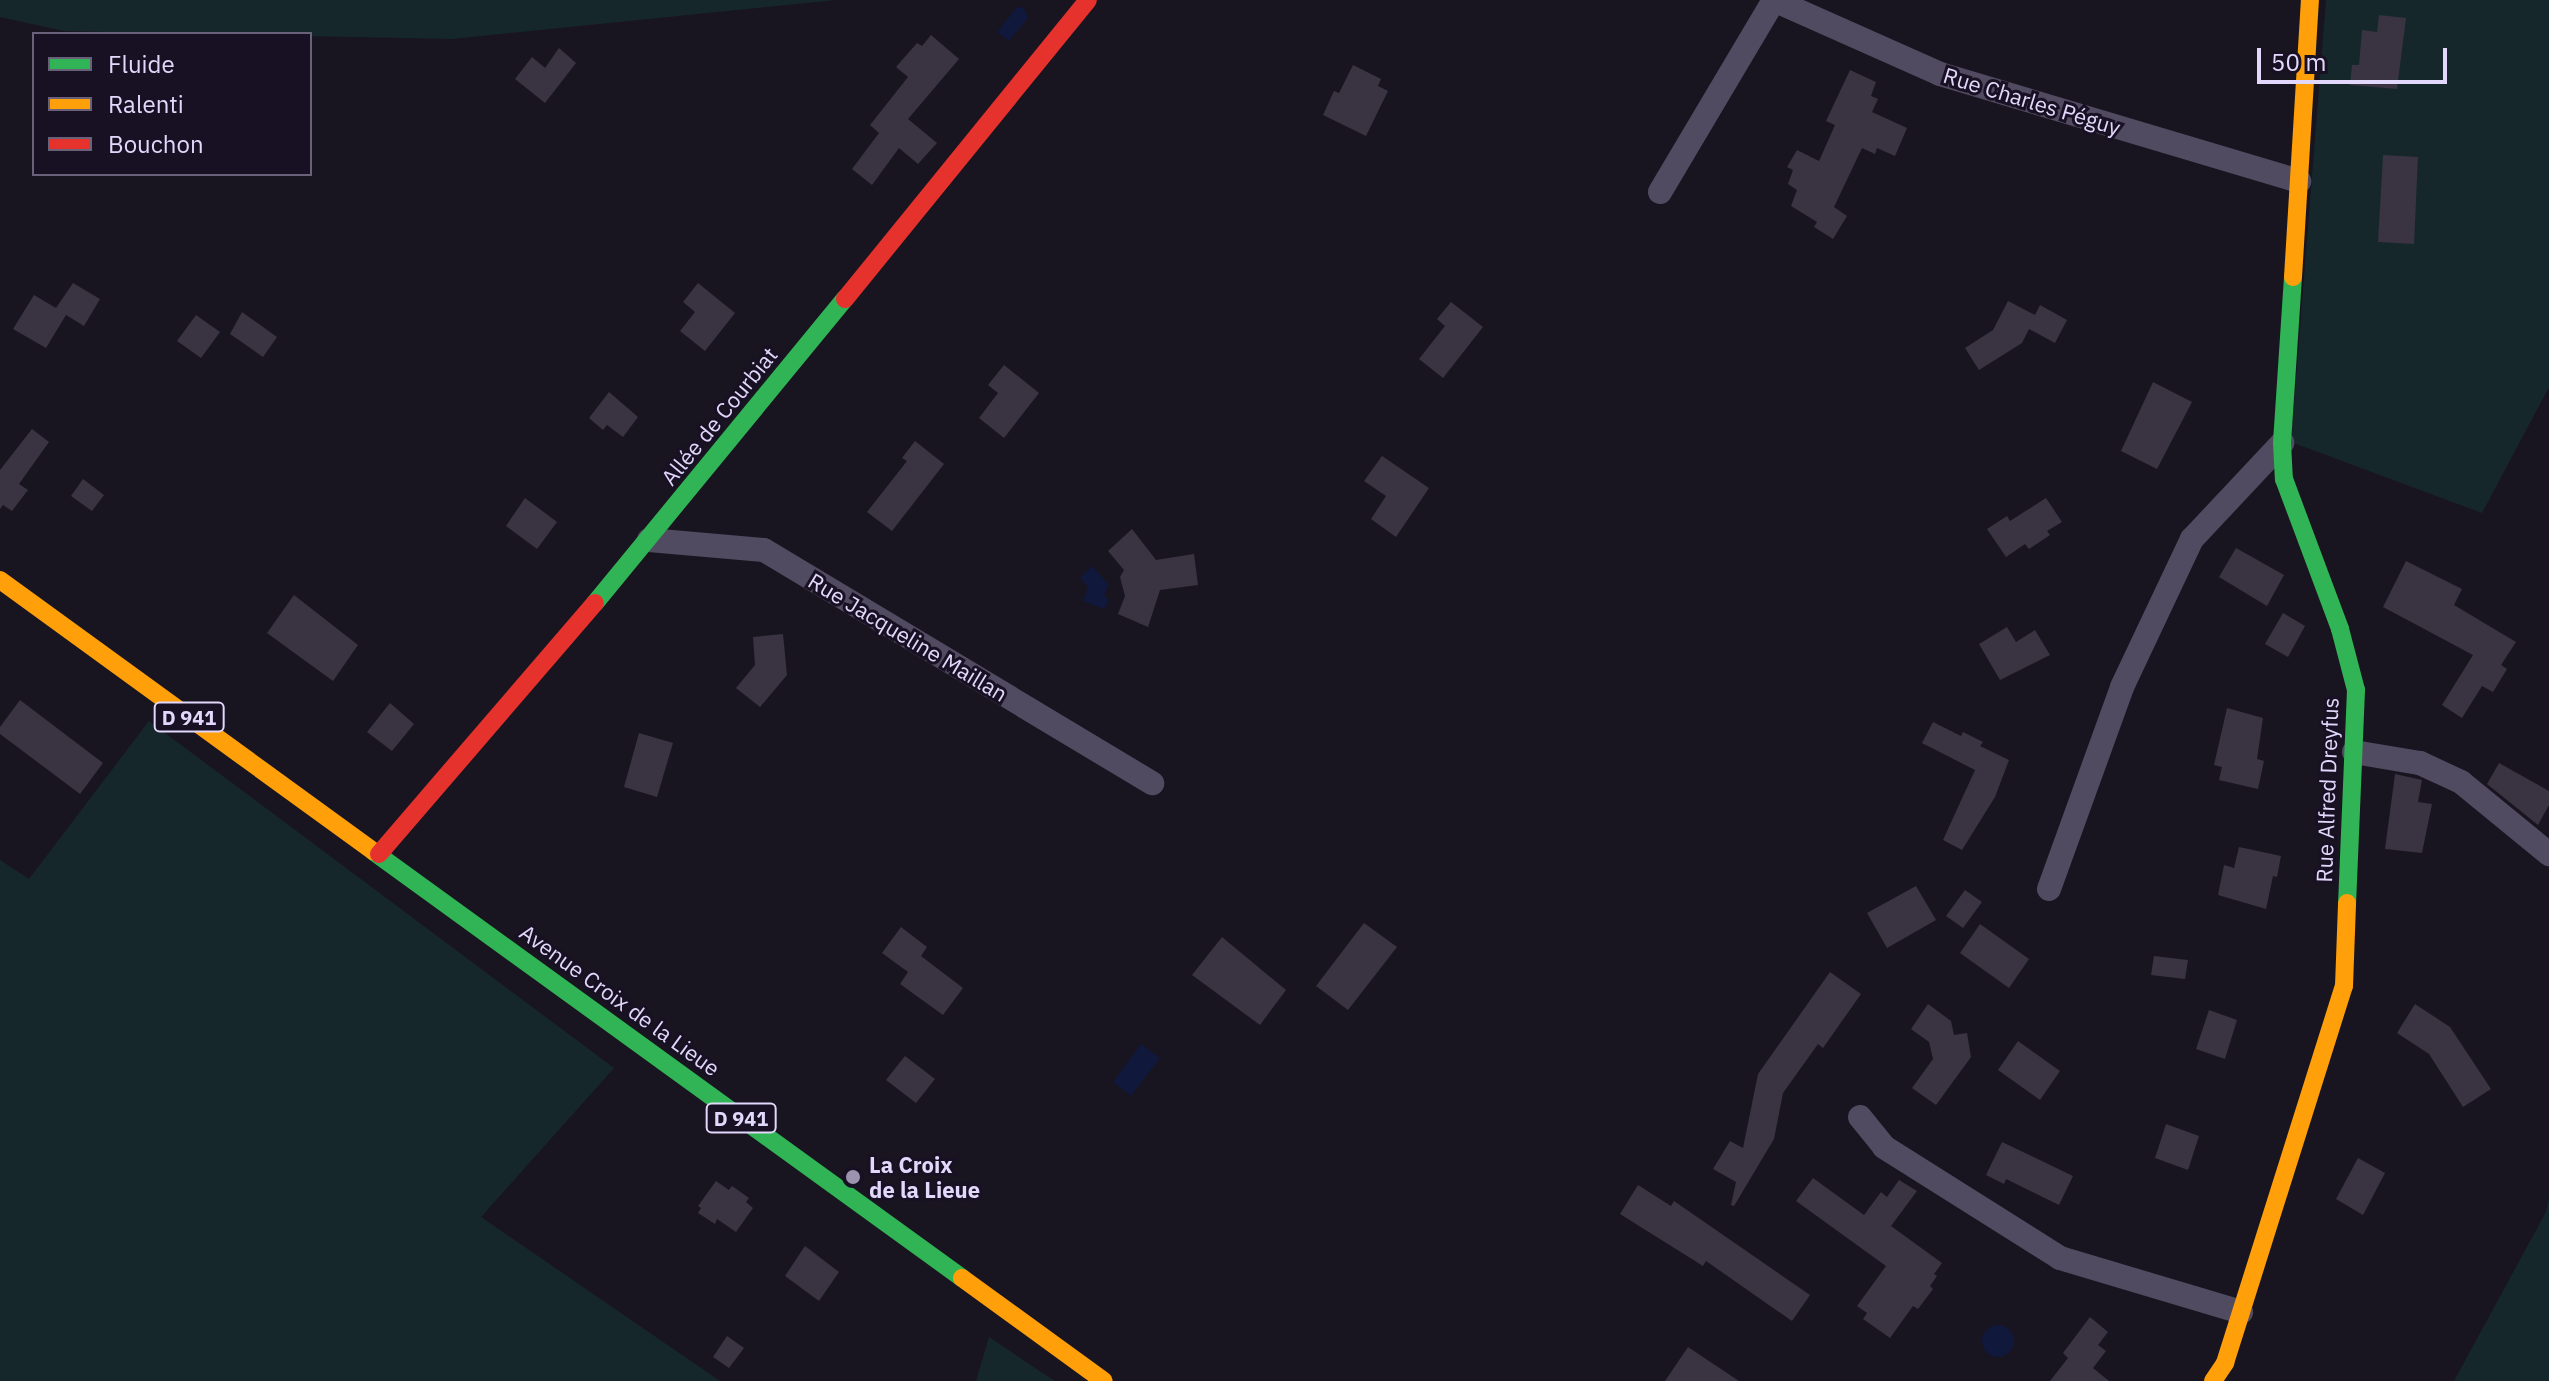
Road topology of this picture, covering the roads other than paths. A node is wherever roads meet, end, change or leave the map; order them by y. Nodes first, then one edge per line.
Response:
1 (1088, 0) edge
2 (1774, 0) edge
3 (2310, 0) edge
4 (2299, 181) junction
5 (1660, 192) dead end
6 (2282, 443) junction
7 (649, 540) junction
8 (0, 580) edge
9 (2354, 752) junction
10 (1152, 783) dead end
11 (379, 854) junction
12 (2549, 854) edge
13 (2049, 889) dead end
14 (1860, 1117) dead end
15 (2241, 1312) junction
16 (1104, 1381) edge
17 (2213, 1381) edge

1 - 7 street, Allée de Courbiat
2 - 4 street, Rue Charles Péguy
2 - 5 street
3 - 4 street, Rue Alfred Dreyfus
4 - 6 street, Rue Alfred Dreyfus
6 - 9 street, Rue Alfred Dreyfus
6 - 13 street
7 - 10 street, Rue Jacqueline Maillan
7 - 11 street, Allée de Courbiat
8 - 11 street, D 941
9 - 12 street
9 - 15 street, Rue Alfred Dreyfus
11 - 16 street, Avenue Croix de la Lieue / D 941
14 - 15 street
15 - 17 street, Rue Alfred Dreyfus

